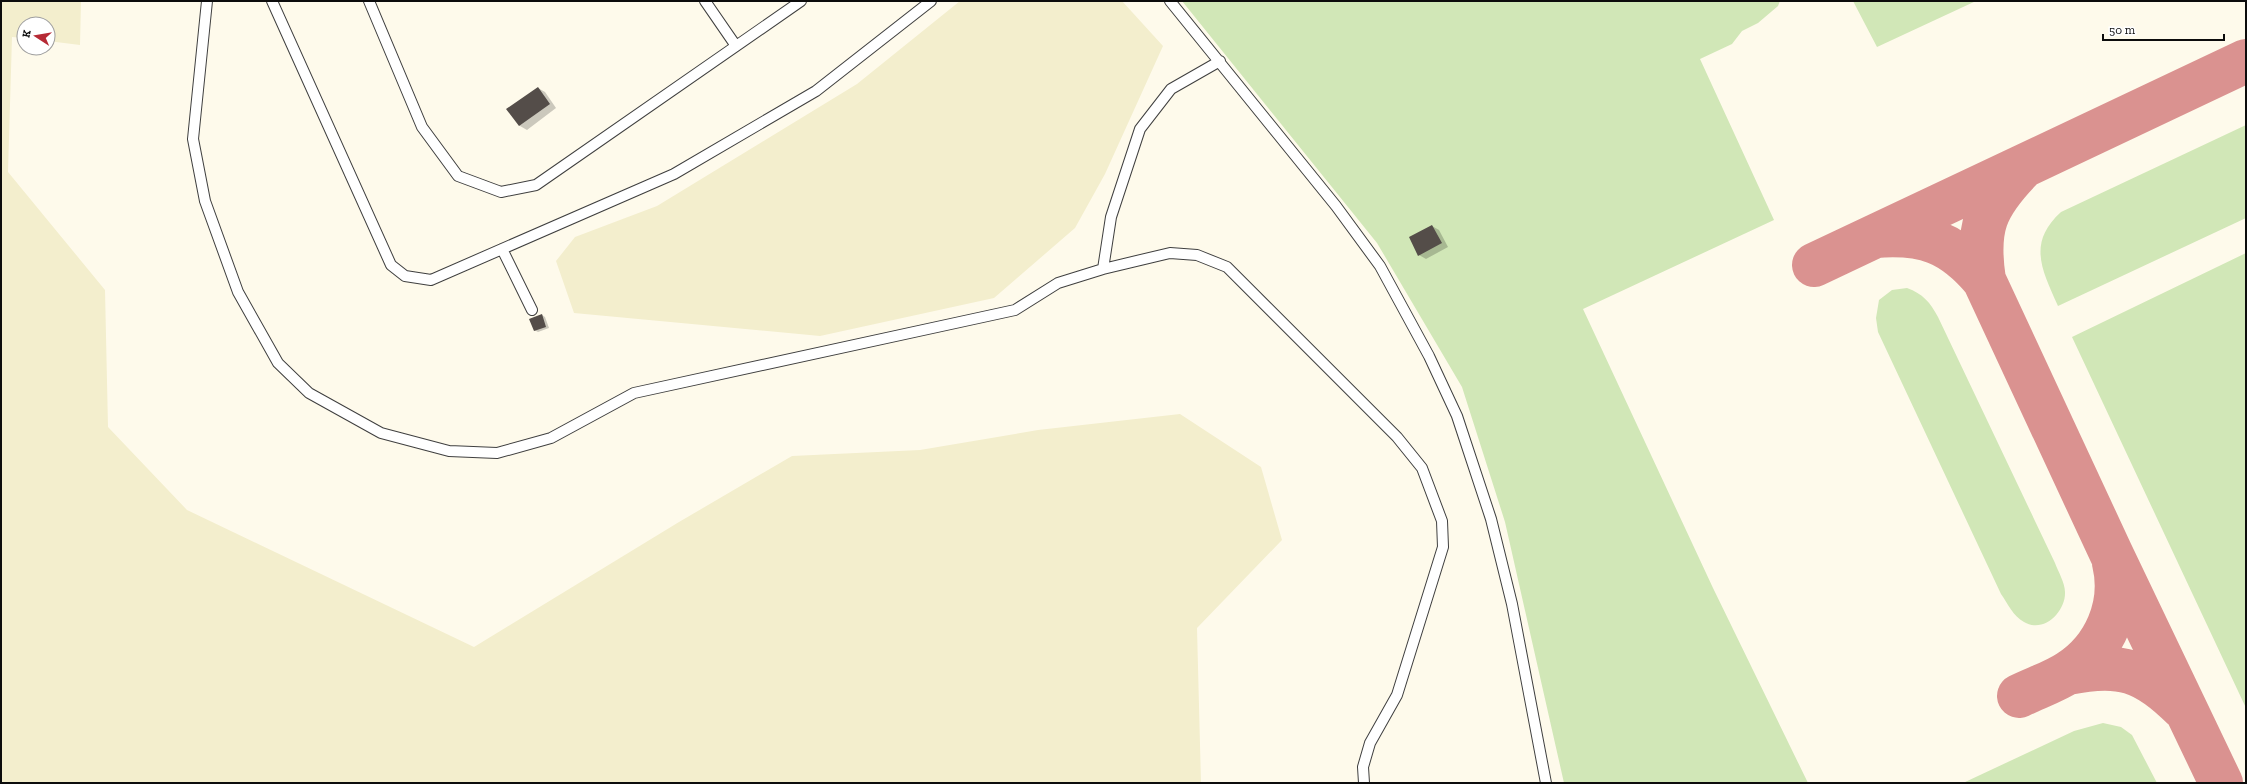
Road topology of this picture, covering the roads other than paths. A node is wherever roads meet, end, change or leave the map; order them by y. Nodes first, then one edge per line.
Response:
1 (207, 1) edge
2 (272, 1) edge
3 (368, 1) edge
4 (705, 1) edge
5 (801, 1) edge
6 (931, 1) edge
7 (1170, 1) edge
8 (736, 46) junction
9 (1220, 61) junction
10 (502, 249) junction
11 (1103, 269) junction
12 (532, 310) dead end
13 (1364, 783) edge
14 (1546, 783) edge

1 - 11 lane
2 - 10 lane
3 - 8 lane
4 - 8 lane
5 - 8 lane
6 - 10 lane
7 - 9 lane
9 - 11 lane
9 - 14 lane
10 - 12 lane
11 - 13 lane

